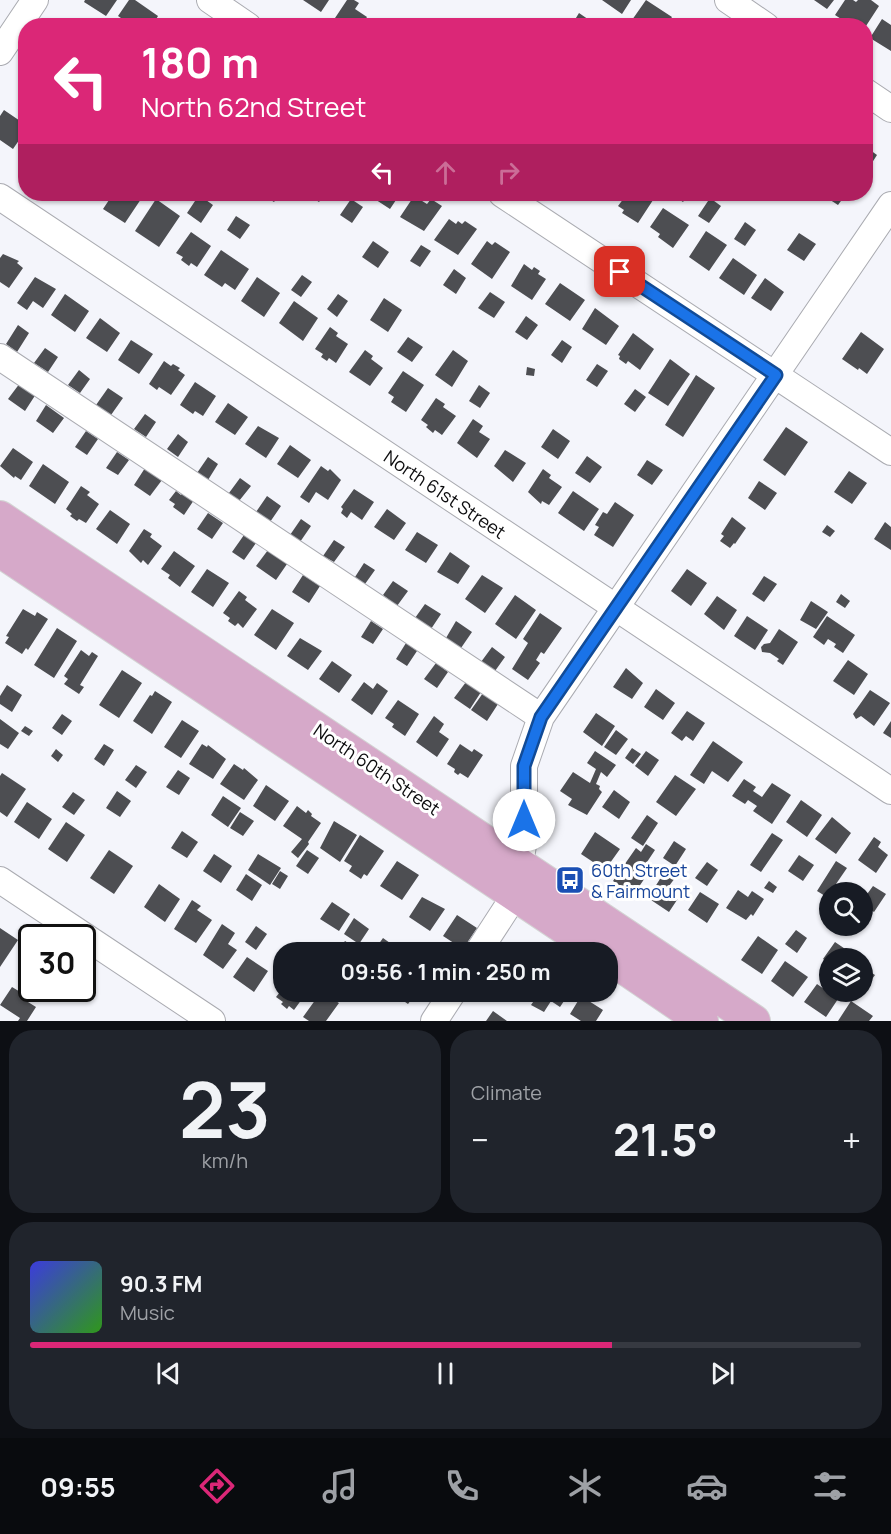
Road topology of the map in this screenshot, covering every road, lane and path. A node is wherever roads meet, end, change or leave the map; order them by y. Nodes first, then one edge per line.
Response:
1 (35, 0) edge
2 (210, 0) edge
3 (728, 0) edge
4 (23, 18) edge
5 (236, 18) edge
6 (754, 18) edge
7 (18, 25) edge
8 (0, 52) edge
9 (873, 97) edge
10 (891, 109) edge
11 (0, 197) edge
12 (513, 201) edge
13 (891, 205) edge
14 (0, 357) edge
15 (776, 375) junction
16 (891, 452) edge
17 (0, 517) edge
18 (0, 551) edge
19 (616, 608) junction
20 (541, 717) junction
21 (891, 791) edge
22 (520, 864) junction
23 (0, 880) edge
24 (514, 895) junction
25 (484, 942) edge
26 (585, 942) edge
27 (618, 964) edge
28 (446, 1002) edge
29 (212, 1021) edge
30 (434, 1021) edge
31 (702, 1021) edge
32 (754, 1021) edge

1 - 4 street
2 - 5 street
3 - 6 street
7 - 8 street
9 - 10 street
11 - 19 street, North 61st Street
12 - 15 street
13 - 15 street
14 - 20 street
15 - 16 street
15 - 19 street
17 - 22 main road, North 60th Street
18 - 24 main road, North 60th Street
19 - 20 street
19 - 21 street, North 61st Street
20 - 22 street
22 - 24 street
22 - 32 main road, North 60th Street
23 - 29 street
24 - 25 street
24 - 26 main road, North 60th Street
27 - 31 main road
28 - 30 street

